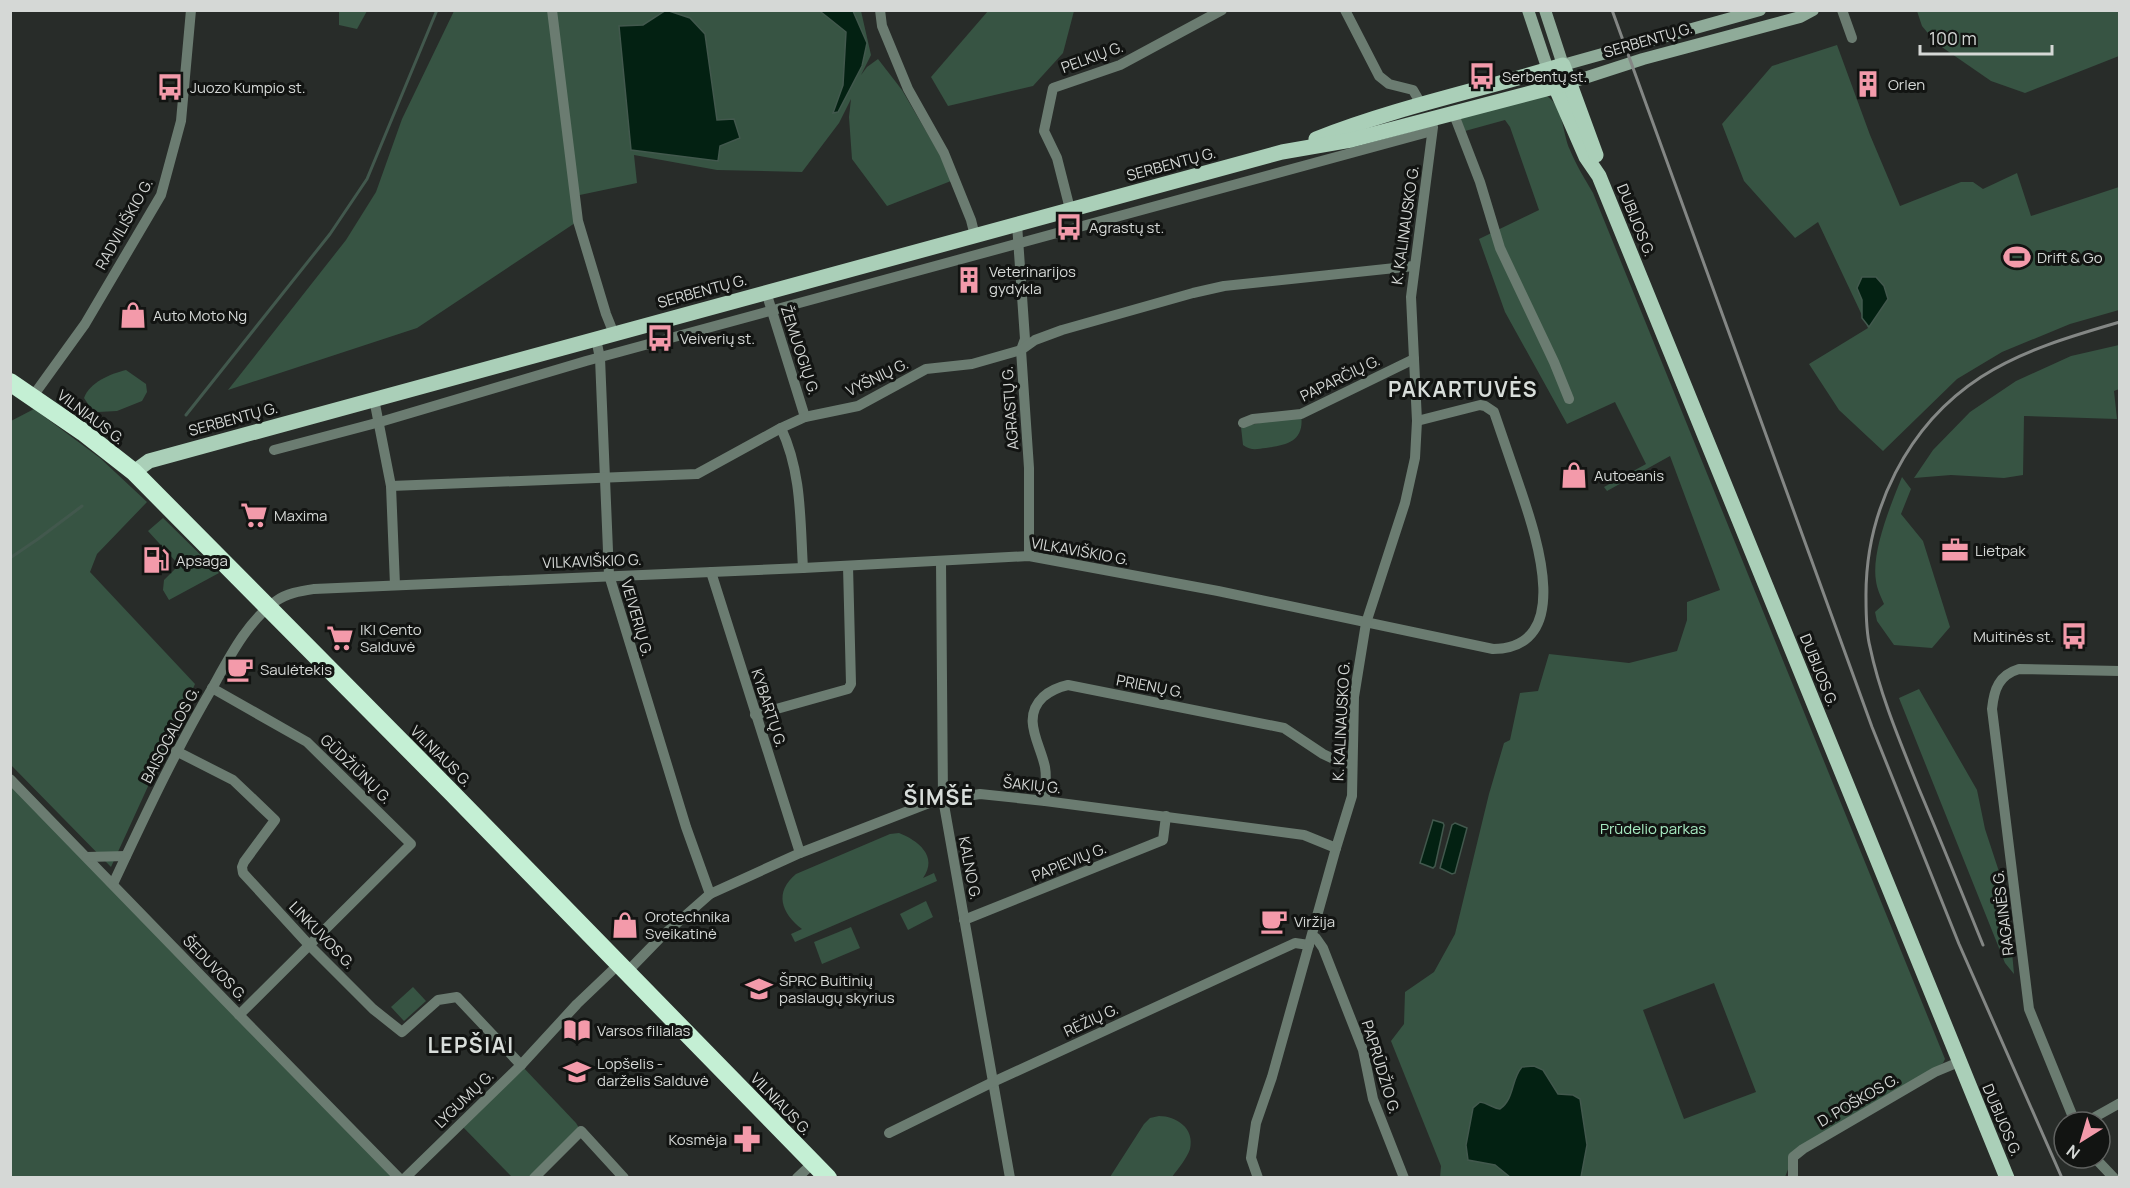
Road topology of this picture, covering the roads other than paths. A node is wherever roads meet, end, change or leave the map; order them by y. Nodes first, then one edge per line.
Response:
1 (191, 10) edge
2 (552, 10) edge
3 (880, 10) edge
4 (1222, 10) edge
5 (1345, 10) edge
6 (1528, 10) edge
7 (1545, 10) edge
8 (1760, 10) edge
9 (1813, 10) edge
10 (1842, 10) edge
11 (1852, 38) dead end
12 (1563, 65) junction
13 (1548, 70) junction
14 (1562, 85) junction
15 (1422, 104) junction
16 (1453, 112) junction
17 (1433, 124) junction
18 (1282, 152) junction
19 (1070, 209) junction
20 (1017, 224) junction
21 (975, 236) junction
22 (1020, 244) junction
23 (1414, 266) junction
24 (766, 292) junction
25 (771, 312) junction
26 (614, 334) junction
27 (596, 339) junction
28 (1021, 350) junction
29 (600, 358) junction
30 (1414, 359) junction
31 (10, 382) edge
32 (33, 396) junction
33 (374, 399) junction
34 (1569, 399) dead end
35 (805, 417) junction
36 (1417, 422) junction
37 (380, 423) junction
38 (1243, 423) dead end
39 (782, 428) junction
40 (274, 450) dead end
41 (134, 472) junction
42 (606, 478) junction
43 (391, 486) junction
44 (1029, 556) junction
45 (941, 561) junction
46 (848, 566) junction
47 (803, 568) junction
48 (711, 572) junction
49 (609, 575) junction
50 (395, 585) junction
51 (268, 608) junction
52 (1366, 623) junction
53 (2120, 671) edge
54 (212, 688) junction
55 (755, 715) junction
56 (176, 751) junction
57 (1352, 764) junction
58 (10, 778) edge
59 (943, 799) junction
60 (1045, 801) junction
61 (1166, 816) junction
62 (1336, 848) junction
63 (800, 853) junction
64 (126, 856) junction
65 (87, 857) junction
66 (113, 884) junction
67 (710, 894) junction
68 (964, 920) junction
69 (1310, 941) junction
70 (309, 945) junction
71 (623, 968) junction
72 (239, 1015) junction
73 (1959, 1062) junction
74 (521, 1065) junction
75 (993, 1082) junction
76 (2070, 1110) edge
77 (889, 1133) dead end
78 (813, 1162) junction
79 (399, 1178) edge
80 (405, 1178) edge
81 (534, 1178) edge
82 (624, 1178) edge
83 (797, 1178) edge
84 (828, 1178) edge
85 (1010, 1178) edge
86 (1258, 1178) edge
87 (1404, 1178) edge
88 (1793, 1178) edge
89 (2007, 1178) edge

1 - 32 street, RADVILIŠKIO G.
2 - 26 street
3 - 21 street
4 - 19 street, PELKIŲ G.
5 - 15 street
6 - 13 main road, DUBIJOS G.
7 - 12 main road, DUBIJOS G.
8 - 12 main road, SERBENTŲ G.
9 - 14 main road, SERBENTŲ G.
10 - 11 street
12 - 13 main road, SERBENTŲ G.
12 - 14 main road, DUBIJOS G.
13 - 14 main road, DUBIJOS G.
13 - 15 main road, SERBENTŲ G.
14 - 16 main road, SERBENTŲ G.
14 - 73 main road, DUBIJOS G.
15 - 18 main road, SERBENTŲ G.
16 - 17 main road, SERBENTŲ G.
16 - 34 street
17 - 18 main road, SERBENTŲ G.
17 - 22 street
17 - 23 street, K. KALINAUSKO G.
18 - 19 main road, SERBENTŲ G.
19 - 20 main road, SERBENTŲ G.
20 - 21 main road, SERBENTŲ G.
20 - 22 street, AGRASTŲ G.
21 - 24 main road, SERBENTŲ G.
22 - 25 street
22 - 28 street, AGRASTŲ G.
23 - 28 street, VYŠNIŲ G.
23 - 30 street, K. KALINAUSKO G.
24 - 25 street, ŽEMUOGIŲ G.
24 - 26 main road, SERBENTŲ G.
25 - 29 street
25 - 35 street, ŽEMUOGIŲ G.
26 - 27 main road, SERBENTŲ G.
27 - 29 street, VEIVERIŲ G.
27 - 33 main road, SERBENTŲ G.
28 - 35 street, VYŠNIŲ G.
28 - 44 street, AGRASTŲ G.
29 - 37 street
29 - 42 street, VEIVERIŲ G.
30 - 36 street, K. KALINAUSKO G.
30 - 38 street, PAPARČIŲ G.
31 - 32 highway, VILNIAUS G.
32 - 41 highway, VILNIAUS G.
33 - 37 street
33 - 41 main road, SERBENTŲ G.
35 - 39 street, VYŠNIŲ G.
36 - 52 street, K. KALINAUSKO G.
36 - 52 street, VILKAVIŠKIO G.
37 - 40 street
37 - 43 street
39 - 42 street, VYŠNIŲ G.
39 - 47 street
41 - 51 highway, VILNIAUS G.
42 - 43 street, VYŠNIŲ G.
42 - 49 street, VEIVERIŲ G.
43 - 50 street
44 - 45 street, VILKAVIŠKIO G.
44 - 52 street, VILKAVIŠKIO G.
45 - 46 street, VILKAVIŠKIO G.
45 - 59 street, KALNO G.
46 - 47 street, VILKAVIŠKIO G.
46 - 55 street
47 - 48 street, VILKAVIŠKIO G.
48 - 49 street, VILKAVIŠKIO G.
48 - 55 street, KYBARTŲ G.
49 - 50 street, VILKAVIŠKIO G.
49 - 67 street, VEIVERIŲ G.
50 - 51 street, VILKAVIŠKIO G.
51 - 54 street, BAISOGALOS G.
51 - 71 highway, VILNIAUS G.
52 - 57 street, K. KALINAUSKO G.
53 - 76 street, RAGAINĖS G.
54 - 56 street, BAISOGALOS G.
54 - 70 street, GŪDŽIŪNŲ G.
55 - 63 street, KYBARTŲ G.
56 - 64 street, BAISOGALOS G.
56 - 70 street, LINKUVOS G.
57 - 60 street, PRIENŲ G.
57 - 62 street, K. KALINAUSKO G.
58 - 65 street, ŠEDUVOS G.
59 - 60 street, ŠAKIŲ G.
59 - 63 street, ŠAKIŲ G.
59 - 68 street, KALNO G.
60 - 61 street, ŠAKIŲ G.
61 - 62 street, ŠAKIŲ G.
61 - 68 street, PAPIEVIŲ G.
62 - 69 street, K. KALINAUSKO G.
63 - 67 street, ŠAKIŲ G.
64 - 65 street
64 - 66 street, BAISOGALOS G.
65 - 66 street, ŠEDUVOS G.
66 - 72 street, ŠEDUVOS G.
67 - 71 street, ŠAKIŲ G.
68 - 75 street, KALNO G.
69 - 75 street, RĖŽIŲ G.
69 - 86 street, K. KALINAUSKO G.
69 - 87 street, PAPRŪDŽIO G.
70 - 72 street
70 - 74 street, LINKUVOS G.
71 - 74 street, LYGUMŲ G.
71 - 78 highway, VILNIAUS G.
72 - 79 street, ŠEDUVOS G.
73 - 88 street, D. POŠKOS G.
73 - 89 main road, DUBIJOS G.
74 - 80 street, LYGUMŲ G.
75 - 77 street, RĖŽIŲ G.
75 - 85 street, KALNO G.
78 - 83 street
78 - 84 highway, VILNIAUS G.
81 - 82 street

